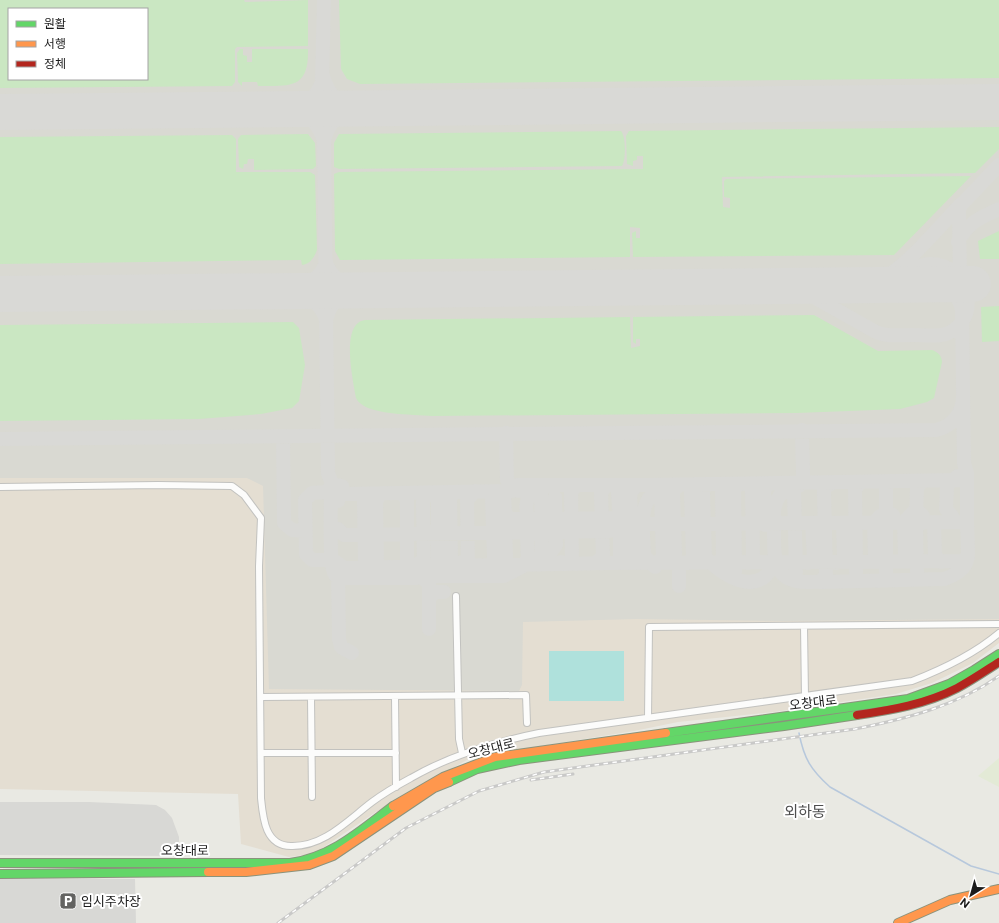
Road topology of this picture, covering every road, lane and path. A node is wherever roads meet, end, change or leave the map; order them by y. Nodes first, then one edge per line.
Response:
1 (0, 487) edge
2 (456, 596) dead end
3 (999, 624) edge
4 (804, 626) junction
5 (999, 632) edge
6 (999, 654) edge
7 (999, 662) edge
8 (458, 695) junction
9 (261, 697) junction
10 (311, 697) junction
11 (395, 697) junction
12 (805, 697) junction
13 (648, 718) junction
14 (808, 719) junction
15 (784, 722) junction
16 (527, 723) dead end
17 (261, 753) junction
18 (396, 753) junction
19 (462, 753) junction
20 (311, 754) junction
21 (396, 787) junction
22 (312, 797) dead end
23 (0, 863) edge
24 (0, 874) edge
25 (999, 889) edge
26 (898, 923) edge

1 - 9 street
2 - 8 street
3 - 4 street
4 - 12 street
4 - 13 street
5 - 12 street
6 - 14 main road, 오창대로
7 - 14 main road, 오창대로
8 - 11 street
8 - 16 street
8 - 19 street
9 - 10 street
9 - 17 street
10 - 11 street
10 - 20 street
11 - 18 street
12 - 13 street
13 - 19 street
14 - 15 main road, 오창대로
15 - 23 main road, 오창대로
15 - 24 main road, 오창대로
17 - 20 street
17 - 21 street
18 - 20 street
18 - 21 street
19 - 21 street
20 - 22 street
25 - 26 main road

